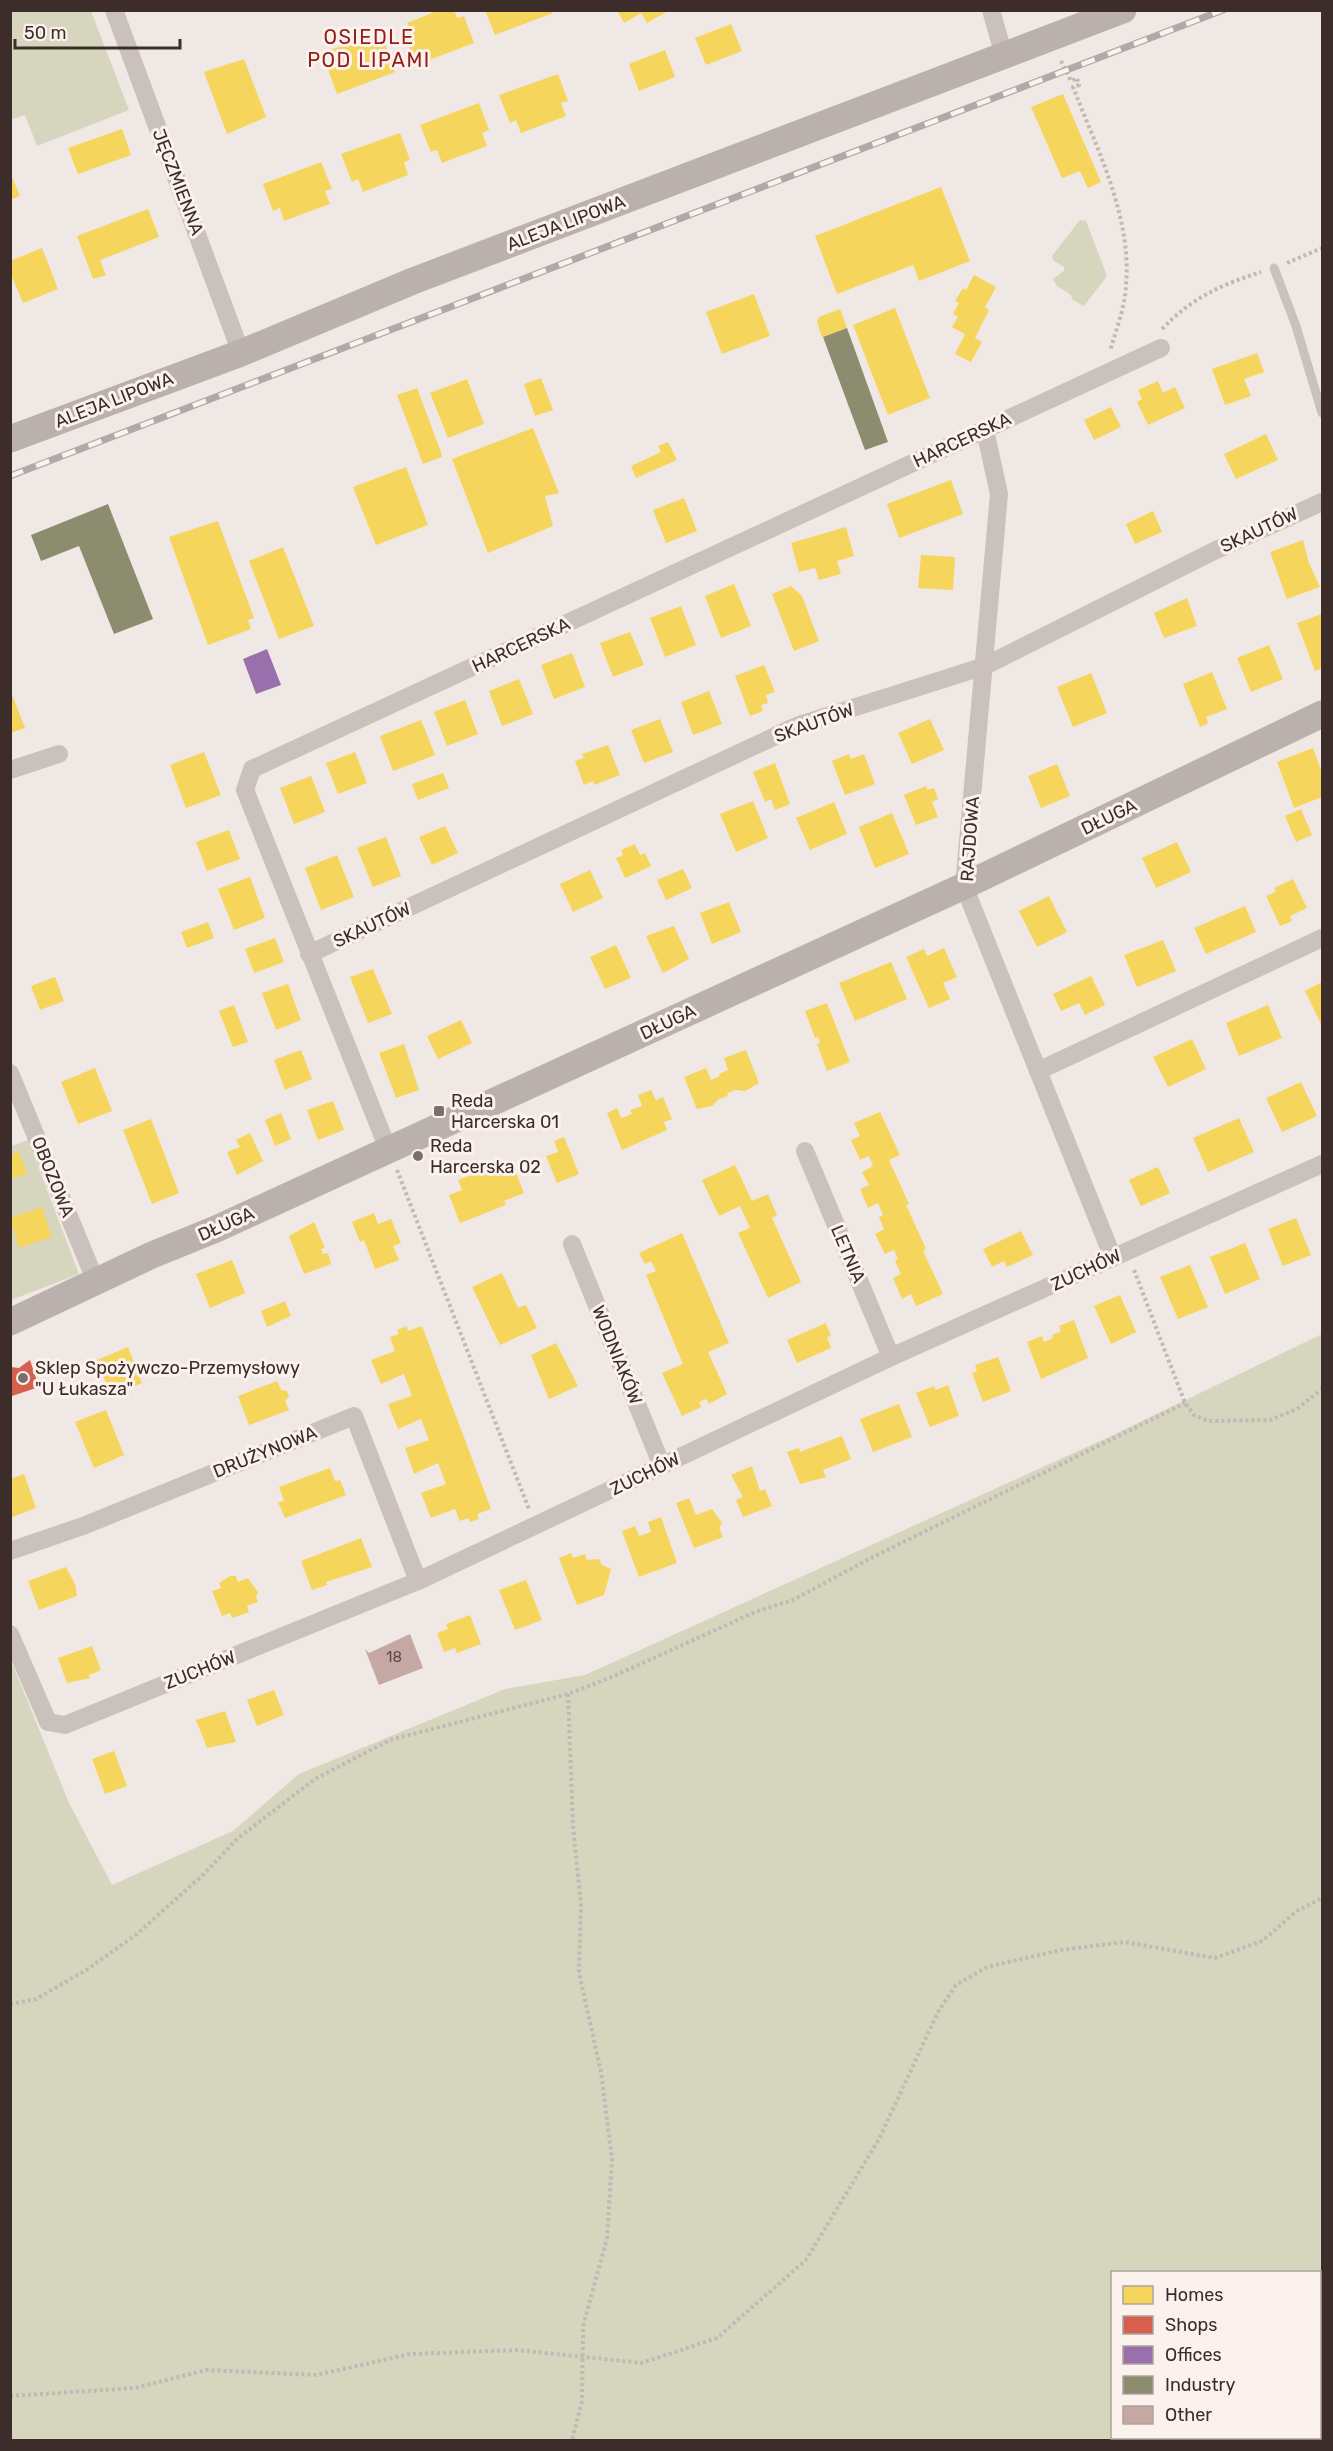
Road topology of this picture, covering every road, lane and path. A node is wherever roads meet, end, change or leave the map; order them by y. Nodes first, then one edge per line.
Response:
1 (114, 10) edge
2 (991, 10) edge
3 (1123, 10) edge
4 (1053, 38) junction
5 (1004, 56) junction
6 (1323, 248) edge
7 (1274, 268) junction
8 (1161, 348) joint
9 (241, 353) junction
10 (1103, 374) junction
11 (1323, 413) edge
12 (986, 430) junction
13 (10, 439) edge
14 (1323, 502) edge
15 (985, 666) junction
16 (1323, 714) edge
17 (59, 754) dead end
18 (10, 770) edge
19 (964, 886) junction
20 (1323, 938) edge
21 (309, 954) junction
22 (1038, 1071) junction
23 (10, 1073) edge
24 (388, 1149) junction
25 (805, 1150) dead end
26 (1323, 1164) edge
27 (572, 1244) dead end
28 (1120, 1255) junction
29 (96, 1282) junction
30 (10, 1322) edge
31 (891, 1357) junction
32 (1323, 1389) edge
33 (1185, 1403) junction
34 (662, 1466) junction
35 (536, 1527) junction
36 (10, 1551) edge
37 (418, 1581) junction
38 (10, 1634) edge
39 (568, 1694) junction
40 (1323, 1898) edge
41 (10, 2004) edge
42 (582, 2357) junction
43 (10, 2396) edge
44 (572, 2440) edge

1 - 9 street, JĘCZMIENNA
2 - 5 street
3 - 4 street, ALEJA LIPOWA
4 - 5 street, ALEJA LIPOWA
4 - 10 path
5 - 9 street, ALEJA LIPOWA
6 - 7 path
7 - 8 path
7 - 11 lane
8 - 10 street, HARCERSKA
9 - 13 street, ALEJA LIPOWA
10 - 12 street, HARCERSKA
12 - 15 street, RAJDOWA
12 - 21 street, HARCERSKA
14 - 15 street, SKAUTÓW
15 - 19 street, RAJDOWA
15 - 21 street, SKAUTÓW
16 - 19 street, DŁUGA
17 - 18 street
19 - 22 street, RAJDOWA
19 - 24 street, DŁUGA
20 - 22 street
21 - 24 street, HARCERSKA
22 - 28 street, RAJDOWA
23 - 29 street, OBOZOWA
24 - 29 street, DŁUGA
24 - 35 path
25 - 31 street, LETNIA
26 - 28 street, ZUCHÓW
27 - 34 street, WODNIAKÓW
28 - 31 street, ZUCHÓW
28 - 33 path
29 - 30 street, DŁUGA
31 - 34 street, ZUCHÓW
32 - 33 path
33 - 39 path
34 - 35 street, ZUCHÓW
35 - 37 street, ZUCHÓW
36 - 37 street, DRUŻYNOWA
37 - 38 street, ZUCHÓW
39 - 41 path
39 - 42 path
40 - 42 path
42 - 43 path
42 - 44 path

